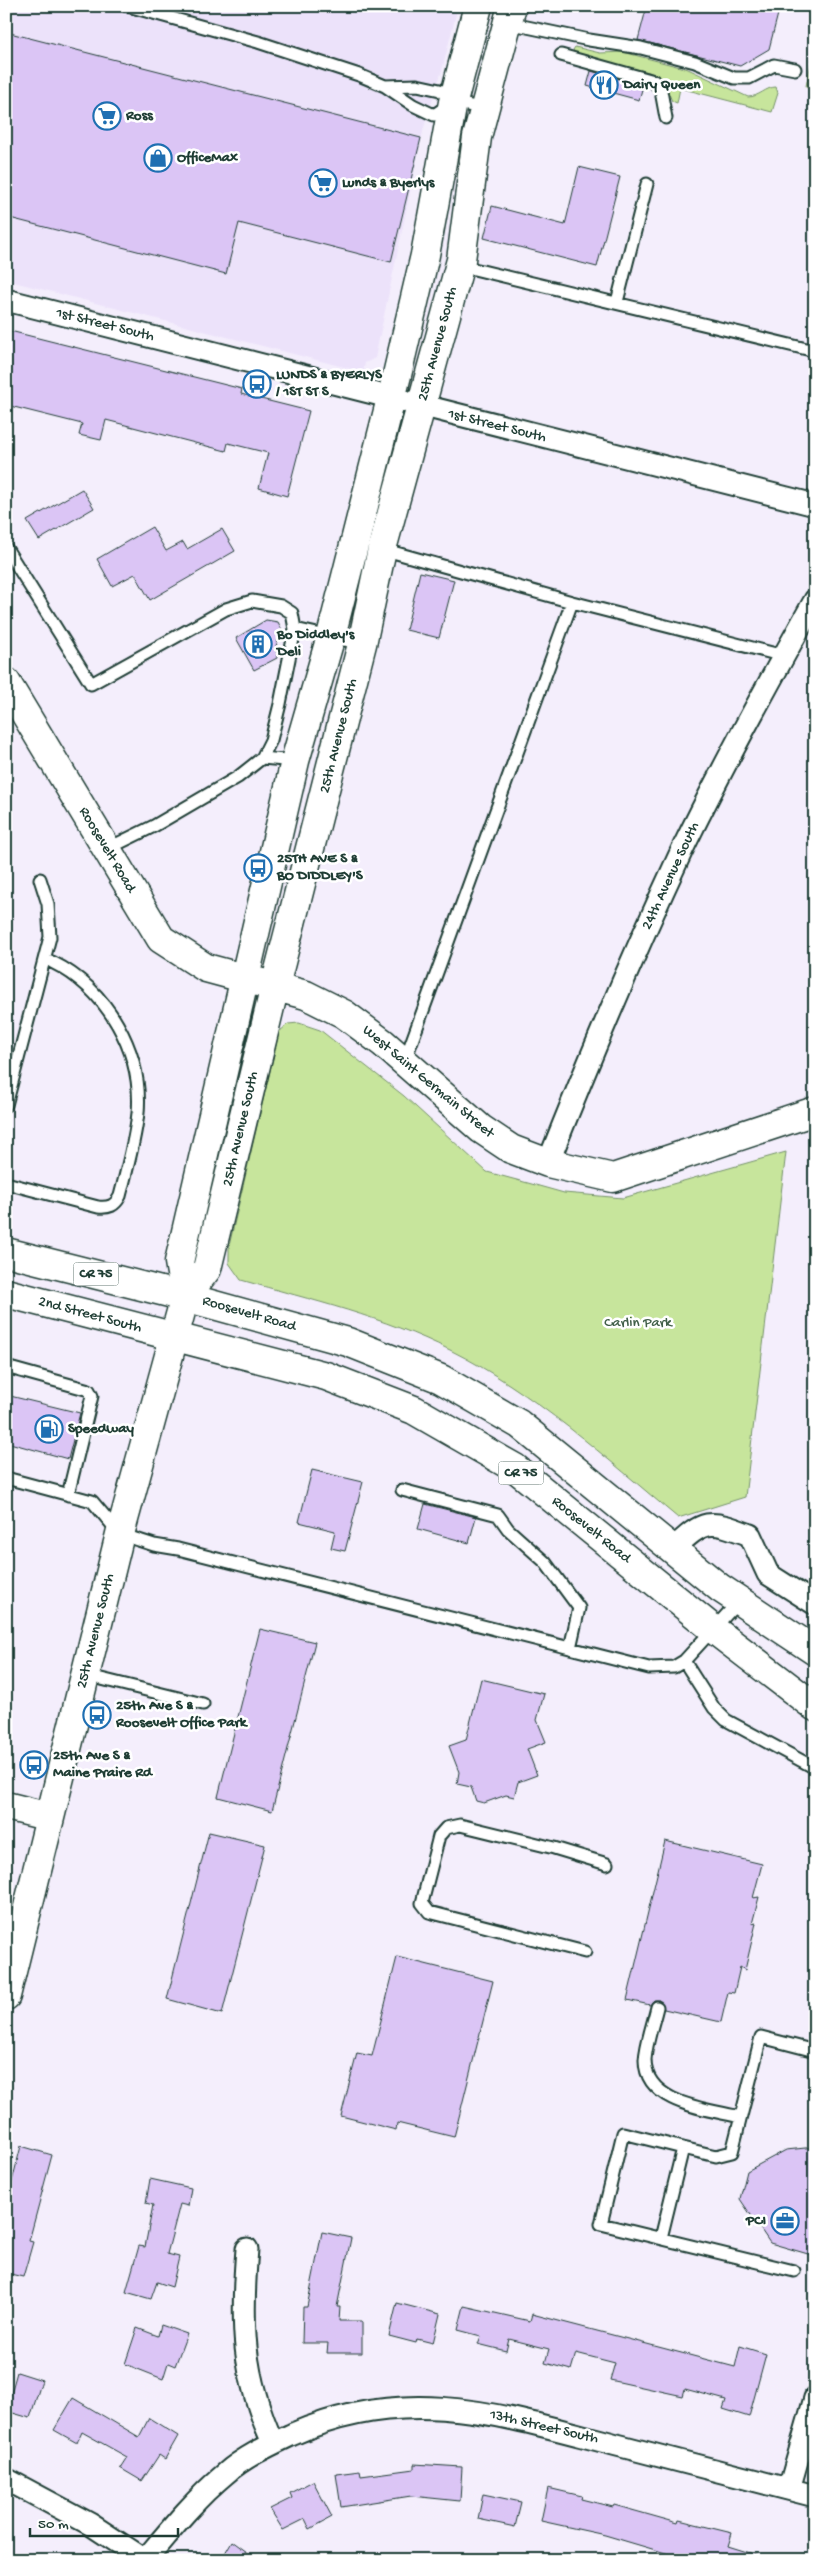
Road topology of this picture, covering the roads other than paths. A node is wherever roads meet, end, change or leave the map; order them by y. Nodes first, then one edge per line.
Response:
1 (128, 6) edge
2 (476, 10) edge
3 (510, 14) edge
4 (561, 55) dead end
5 (795, 69) dead end
6 (385, 86) junction
7 (453, 102) junction
8 (485, 109) junction
9 (666, 118) dead end
10 (647, 184) dead end
11 (461, 260) junction
12 (6, 300) edge
13 (617, 302) junction
14 (815, 351) edge
15 (392, 397) junction
16 (422, 404) junction
17 (815, 505) edge
18 (6, 548) edge
19 (382, 549) junction
20 (815, 600) edge
21 (572, 602) junction
22 (295, 629) junction
23 (331, 636) junction
24 (362, 644) junction
25 (784, 656) junction
26 (6, 682) edge
27 (262, 758) junction
28 (295, 761) junction
29 (107, 849) junction
30 (40, 879) dead end
31 (52, 962) dead end
32 (243, 977) junction
33 (275, 986) junction
34 (404, 1062) junction
35 (6, 1105) edge
36 (815, 1112) edge
37 (548, 1162) junction
38 (6, 1183) edge
39 (6, 1252) edge
40 (6, 1293) edge
41 (185, 1297) junction
42 (175, 1337) junction
43 (6, 1367) edge
44 (6, 1478) edge
45 (402, 1490) dead end
46 (68, 1495) junction
47 (120, 1534) junction
48 (672, 1550) junction
49 (739, 1601) junction
50 (815, 1604) edge
51 (713, 1629) junction
52 (570, 1648) junction
53 (815, 1651) edge
54 (684, 1661) junction
55 (85, 1675) junction
56 (203, 1704) dead end
57 (815, 1707) edge
58 (815, 1768) edge
59 (6, 1806) edge
60 (50, 1817) junction
61 (607, 1864) dead end
62 (13, 1940) edge
63 (585, 1952) dead end
64 (6, 1996) edge
65 (657, 2008) dead end
66 (815, 2050) edge
67 (740, 2117) junction
68 (683, 2148) junction
69 (660, 2238) junction
70 (247, 2249) dead end
71 (794, 2272) dead end
72 (815, 2398) edge
73 (273, 2443) junction
74 (6, 2478) edge
75 (789, 2489) junction
76 (815, 2496) edge
77 (145, 2560) edge

1 - 6 lane
2 - 7 street, 25th Avenue South
3 - 5 lane
3 - 8 street, 25th Avenue South
4 - 9 lane
6 - 7 lane
6 - 7 lane
7 - 8 lane
7 - 15 street, 25th Avenue South
8 - 11 street, 25th Avenue South
10 - 13 lane
11 - 13 lane
11 - 16 street, 25th Avenue South
12 - 15 street, 1st Street South
13 - 14 lane
15 - 16 street, 1st Street South
15 - 23 street, 25th Avenue South
16 - 17 street, 1st Street South
16 - 19 street, 25th Avenue South
18 - 22 lane
19 - 21 lane
19 - 24 street, 25th Avenue South
20 - 25 street, 24th Avenue South
21 - 25 lane
21 - 34 lane
22 - 23 lane
22 - 27 lane
23 - 24 lane
23 - 28 street, 25th Avenue South
24 - 33 street, 25th Avenue South
25 - 37 street, 24th Avenue South
26 - 29 street, Roosevelt Road
27 - 28 lane
27 - 29 lane
28 - 32 street, 25th Avenue South
29 - 32 street, Roosevelt Road
30 - 35 lane
31 - 38 lane
32 - 33 street, West Saint Germain Street
32 - 41 street, 25th Avenue South
33 - 34 street, West Saint Germain Street
33 - 41 street, 25th Avenue South
34 - 37 street, West Saint Germain Street
36 - 37 street, West Saint Germain Street
39 - 41 street, CR 75
40 - 42 street, 2nd Street South / CR 75
41 - 42 street, 25th Avenue South
41 - 48 street, Roosevelt Road / CR 75
42 - 47 street, 25th Avenue South
42 - 51 street, Roosevelt Road / CR 75
43 - 46 lane
44 - 46 lane
45 - 52 lane
46 - 47 lane
47 - 52 lane
47 - 55 street, 25th Avenue South
48 - 49 street, Roosevelt Road / CR 75
48 - 50 street
49 - 51 lane
49 - 53 street, Roosevelt Road / CR 75
51 - 54 lane
51 - 57 street, Roosevelt Road / CR 75
52 - 54 lane
54 - 58 lane
55 - 56 lane
55 - 60 street, 25th Avenue South
59 - 60 street
60 - 62 street, 25th Avenue South
61 - 63 lane
62 - 64 street, 25th Avenue South
65 - 67 lane
66 - 67 lane
67 - 68 lane
68 - 69 lane
68 - 69 lane
69 - 71 lane
70 - 73 street
72 - 75 street
73 - 75 street, 13th Street South
73 - 77 street
74 - 77 street
75 - 76 street, 13th Street South

